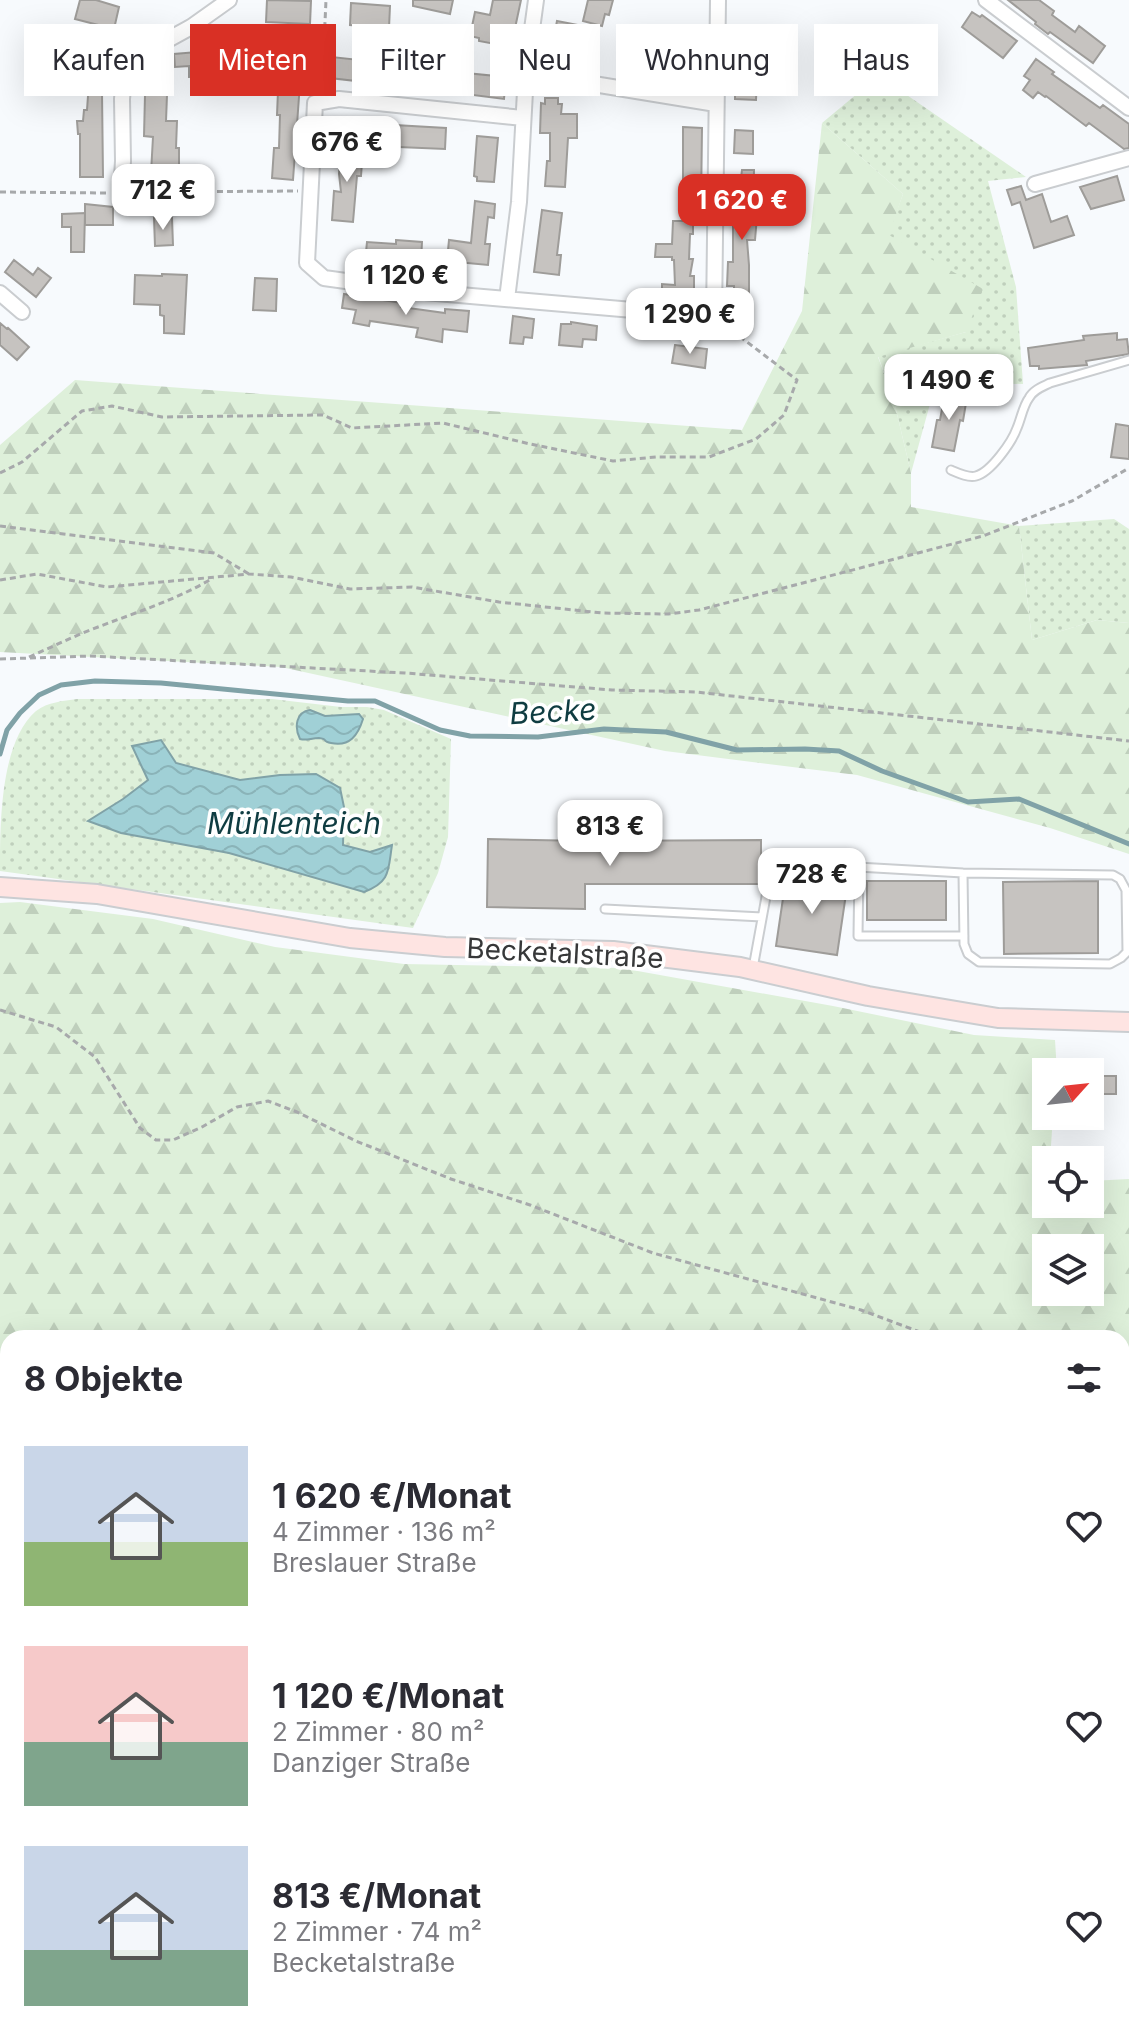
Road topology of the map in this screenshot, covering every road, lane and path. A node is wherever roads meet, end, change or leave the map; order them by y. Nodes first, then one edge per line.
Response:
1 (229, 0) edge
2 (326, 0) edge
3 (536, 0) edge
4 (718, 0) edge
5 (986, 0) edge
6 (533, 24) edge
7 (600, 85) edge
8 (524, 96) edge
9 (319, 102) junction
10 (716, 104) junction
11 (1129, 108) edge
12 (523, 118) junction
13 (1129, 158) edge
14 (1035, 184) dead end
15 (309, 191) junction
16 (0, 192) edge
17 (121, 193) junction
18 (0, 293) edge
19 (507, 299) junction
20 (22, 312) dead end
21 (714, 317) junction
22 (1129, 360) edge
23 (1129, 468) edge
24 (951, 470) dead end
25 (0, 473) edge
26 (0, 526) edge
27 (249, 574) junction
28 (215, 577) junction
29 (0, 580) edge
30 (0, 659) edge
31 (25, 659) junction
32 (1129, 741) edge
33 (859, 867) junction
34 (963, 873) junction
35 (0, 887) edge
36 (605, 909) dead end
37 (762, 917) junction
38 (964, 936) junction
39 (752, 970) junction
40 (0, 1010) edge
41 (1129, 1022) edge
42 (915, 1330) edge

1 - 17 street
2 - 9 path
3 - 6 street
4 - 10 street
5 - 11 street
7 - 10 street
8 - 12 street
9 - 12 street
9 - 15 street
10 - 21 street
12 - 19 street
13 - 14 street
15 - 17 path
15 - 19 street
16 - 17 path
18 - 20 street
19 - 21 street
21 - 25 path
22 - 24 lane
23 - 27 path
26 - 27 path
27 - 28 path
28 - 29 path
28 - 31 path
30 - 31 path
31 - 32 path
33 - 34 lane
33 - 37 lane
33 - 38 lane
34 - 38 lane
34 - 38 lane
35 - 39 main road, Becketalstraße
36 - 37 lane
37 - 39 lane
39 - 41 main road, Becketalstraße
40 - 42 path

